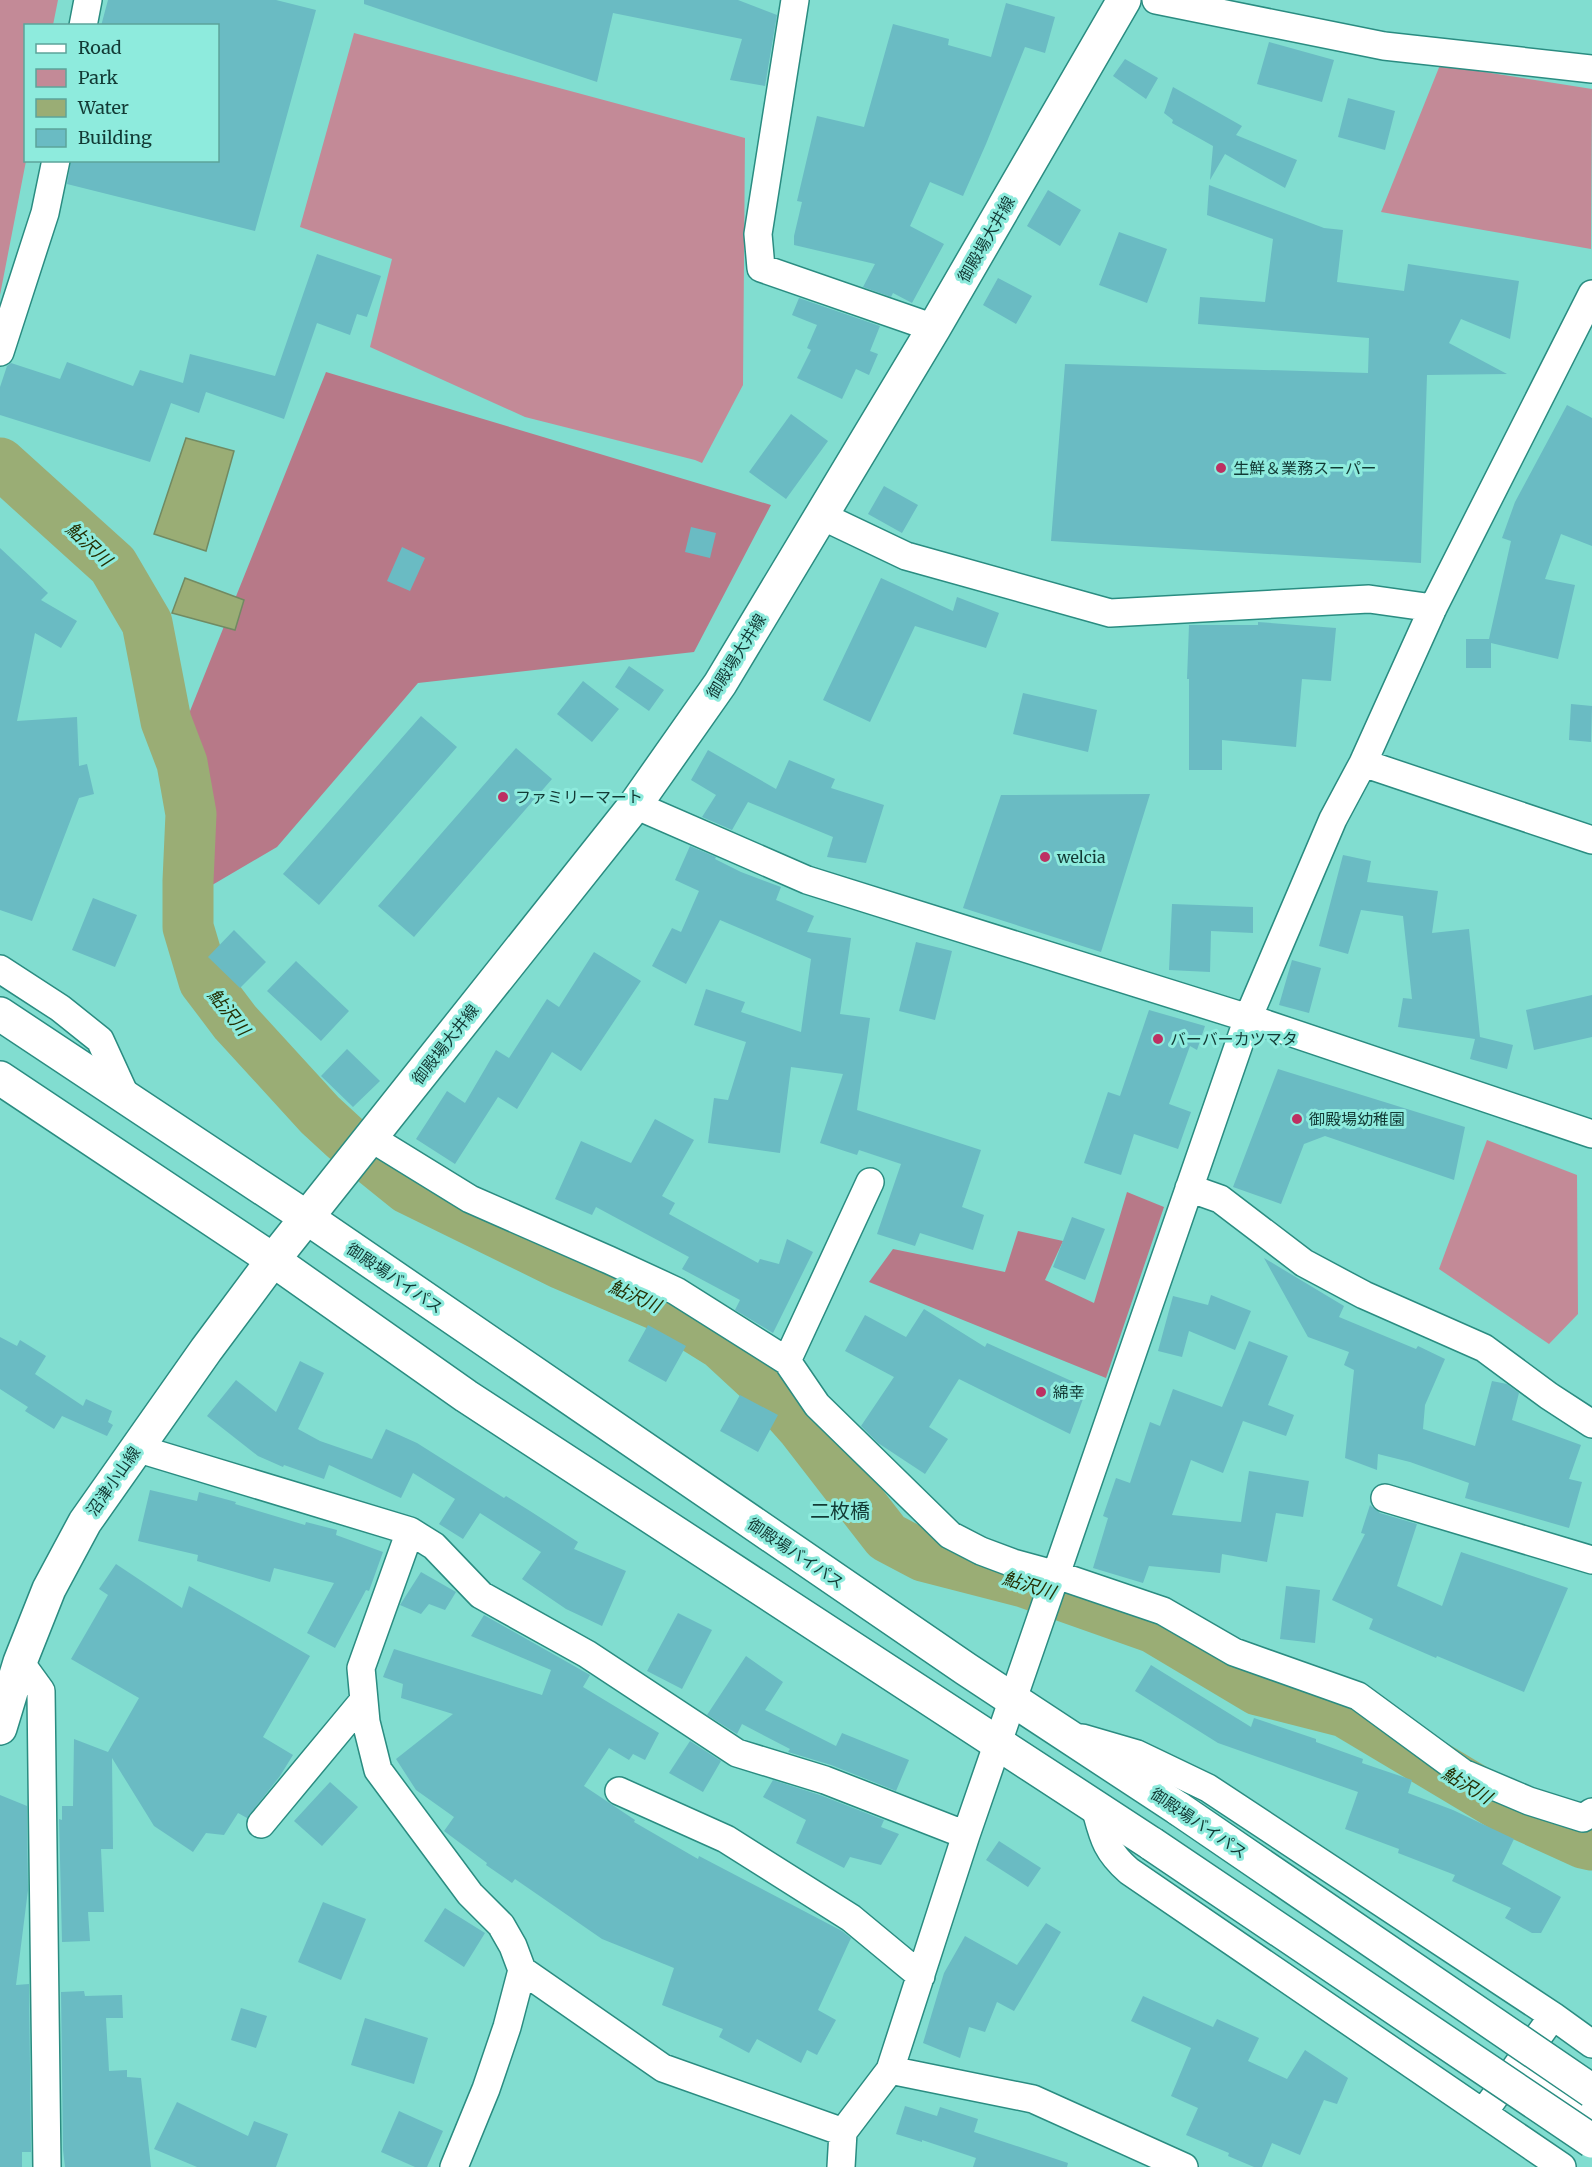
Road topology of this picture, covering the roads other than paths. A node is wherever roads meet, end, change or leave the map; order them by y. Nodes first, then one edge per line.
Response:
1 (88, 0) edge
2 (795, 0) edge
3 (1125, 0) edge
4 (1156, 0) edge
5 (83, 24) edge
6 (1592, 69) edge
7 (56, 162) edge
8 (1592, 294) edge
9 (934, 328) junction
10 (0, 352) edge
11 (822, 516) junction
12 (1433, 608) junction
13 (1363, 763) junction
14 (635, 805) junction
15 (1592, 840) edge
16 (0, 969) edge
17 (0, 1014) edge
18 (1248, 1018) junction
19 (0, 1077) edge
20 (127, 1099) junction
21 (1592, 1134) edge
22 (371, 1138) junction
23 (870, 1182) dead end
24 (1189, 1188) junction
25 (306, 1217) junction
26 (273, 1260) junction
27 (787, 1361) junction
28 (1592, 1424) edge
29 (136, 1448) junction
30 (1384, 1498) dead end
31 (410, 1531) junction
32 (1592, 1560) edge
33 (1056, 1578) junction
34 (10, 1659) edge
35 (364, 1700) junction
36 (1014, 1701) junction
37 (0, 1728) edge
38 (1064, 1733) junction
39 (999, 1743) junction
40 (620, 1791) dead end
41 (1095, 1806) junction
42 (1592, 1812) edge
43 (261, 1824) dead end
44 (966, 1835) junction
45 (522, 1970) junction
46 (921, 1976) junction
47 (1552, 2016) junction
48 (1592, 2044) edge
49 (1517, 2066) junction
50 (890, 2070) junction
51 (1592, 2091) edge
52 (1483, 2113) junction
53 (1592, 2116) edge
54 (843, 2132) junction
55 (1592, 2141) edge
56 (47, 2167) edge
57 (454, 2167) edge
58 (841, 2167) edge
59 (1184, 2167) edge
60 (1562, 2167) edge

1 - 5 street
2 - 9 street
3 - 9 main road, 御殿場大井線
4 - 6 street
7 - 10 street
8 - 12 street
9 - 11 main road, 御殿場大井線
11 - 12 street
11 - 14 main road, 御殿場大井線
12 - 13 street
13 - 15 street
13 - 18 street
14 - 18 street
14 - 22 main road, 御殿場大井線
16 - 20 street
17 - 20 main road, 御殿場バイパス
18 - 21 street
18 - 24 street
19 - 26 main road
20 - 25 main road, 御殿場バイパス
22 - 25 main road, 御殿場大井線
22 - 27 street
23 - 27 street
24 - 28 street
24 - 33 street
25 - 26 main road, 御殿場大井線
25 - 36 main road, 御殿場バイパス
26 - 29 main road, 沼津小山線
26 - 39 main road
27 - 33 street
29 - 31 street
29 - 34 main road, 沼津小山線
30 - 32 street
31 - 35 street
31 - 44 street
33 - 36 street
33 - 42 street
34 - 37 main road, 沼津小山線
34 - 56 street
35 - 43 street
35 - 45 street
36 - 38 main road, 御殿場バイパス
36 - 39 street
38 - 47 street
38 - 51 main road, 御殿場バイパス, bridge
39 - 41 main road
39 - 44 street
40 - 46 street
41 - 52 street
41 - 55 main road, bridge
44 - 46 street
45 - 54 street
45 - 57 street
46 - 50 street
47 - 48 street
47 - 49 street
49 - 52 street
49 - 53 street
50 - 54 street
50 - 59 street
52 - 60 street
54 - 58 street

